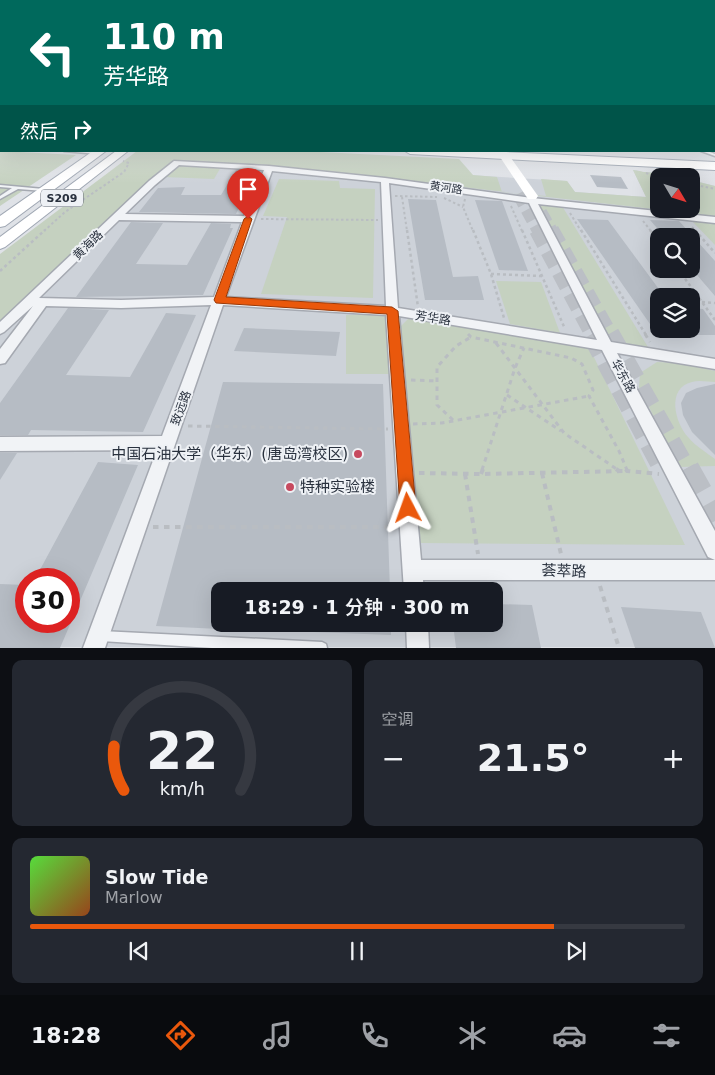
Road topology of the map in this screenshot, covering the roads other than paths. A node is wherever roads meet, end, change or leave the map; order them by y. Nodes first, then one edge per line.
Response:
1 (99, 152) edge
2 (439, 152) edge
3 (594, 152) edge
4 (498, 154) edge
5 (122, 156) edge
6 (715, 156) edge
7 (603, 162) joint
8 (177, 163) joint
9 (715, 166) edge
10 (269, 168) junction
11 (385, 180) junction
12 (0, 186) edge
13 (16, 188) junction
14 (46, 190) junction
15 (512, 196) junction
16 (0, 198) edge
17 (532, 198) junction
18 (117, 217) junction
19 (248, 219) junction
20 (715, 220) edge
21 (0, 223) edge
22 (0, 244) edge
23 (220, 300) junction
24 (28, 302) junction
25 (42, 303) junction
26 (392, 311) junction
27 (0, 329) edge
28 (606, 345) junction
29 (0, 359) edge
30 (715, 364) edge
31 (168, 443) junction
32 (0, 444) edge
33 (715, 550) edge
34 (413, 570) junction
35 (715, 570) edge
36 (414, 582) edge
37 (417, 632) edge
38 (96, 642) edge
39 (322, 648) edge
40 (418, 648) edge

1 - 14 main road, S209
2 - 4 main road
3 - 6 main road
4 - 7 main road
4 - 15 main road
4 - 17 main road
5 - 22 main road, S209
7 - 9 main road
8 - 10 street, 黄河路
8 - 18 street, 黄海路
10 - 11 street, 黄河路
10 - 19 street, 致远路
11 - 15 street, 黄河路
11 - 26 street
12 - 13 lane
13 - 14 lane
13 - 16 lane
14 - 21 main road, S209
15 - 17 street, 黄河路
17 - 20 street, 黄河路
17 - 28 street, 华东路
18 - 19 street
18 - 24 street, 黄海路
19 - 23 street, 致远路
23 - 25 street, 芳华路
23 - 26 street, 芳华路
23 - 31 street, 致远路
24 - 25 street, 芳华路
24 - 27 street, 黄海路
25 - 29 street
26 - 28 street, 芳华路
26 - 34 street
28 - 30 street, 芳华路
28 - 33 street, 华东路
31 - 32 street
31 - 38 street, 致远路
34 - 35 street, 荟萃路
34 - 36 street
37 - 40 street
38 - 39 lane

